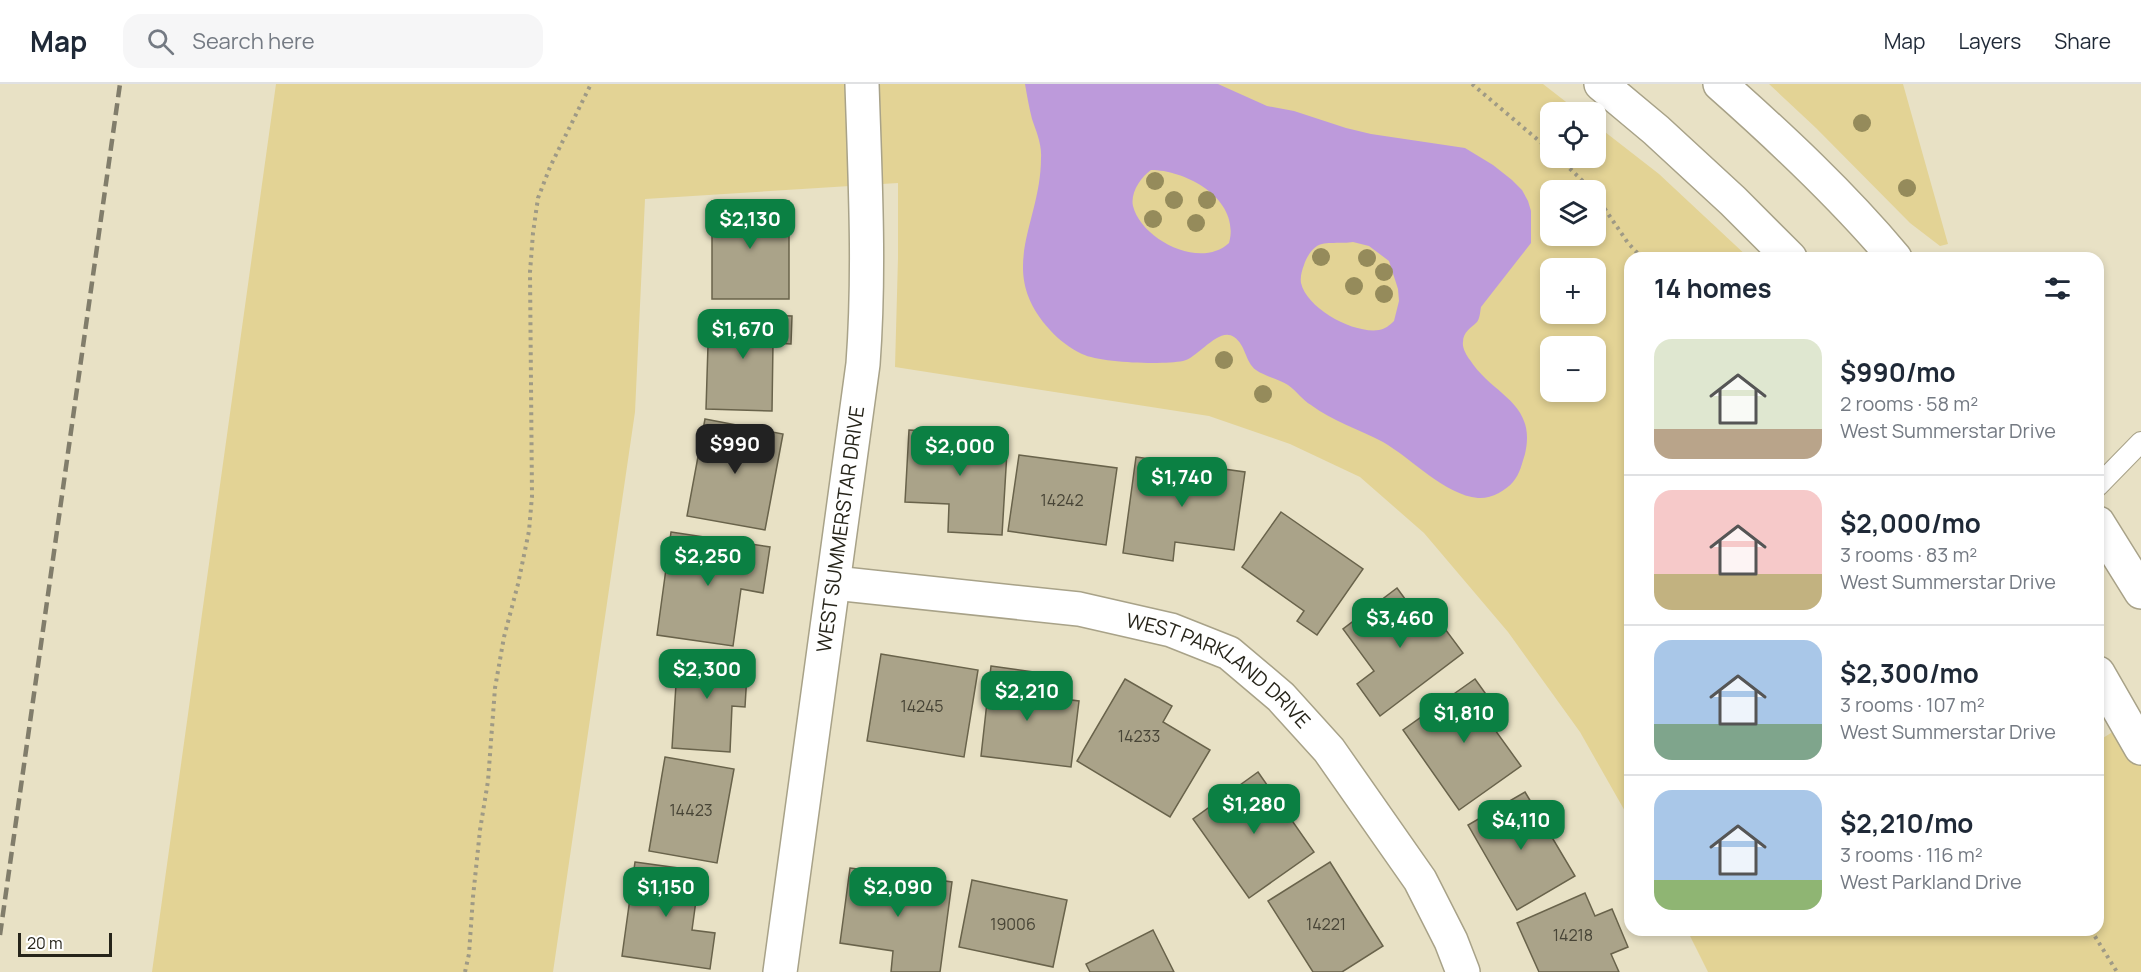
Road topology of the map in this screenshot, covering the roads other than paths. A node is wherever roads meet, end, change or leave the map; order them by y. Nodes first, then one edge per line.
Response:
1 (862, 84) edge
2 (1601, 84) edge
3 (1720, 84) edge
4 (1784, 252) edge
5 (1889, 252) edge
6 (2141, 441) edge
7 (2104, 480) edge
8 (2104, 533) edge
9 (834, 583) junction
10 (2141, 592) edge
11 (2104, 684) edge
12 (2141, 748) edge
13 (780, 972) edge
14 (1463, 972) edge

1 - 9 street, WEST SUMMERSTAR DRIVE
2 - 4 street
3 - 5 street
6 - 7 lane
8 - 10 street
9 - 13 street, WEST SUMMERSTAR DRIVE
9 - 14 street, WEST PARKLAND DRIVE
11 - 12 street

